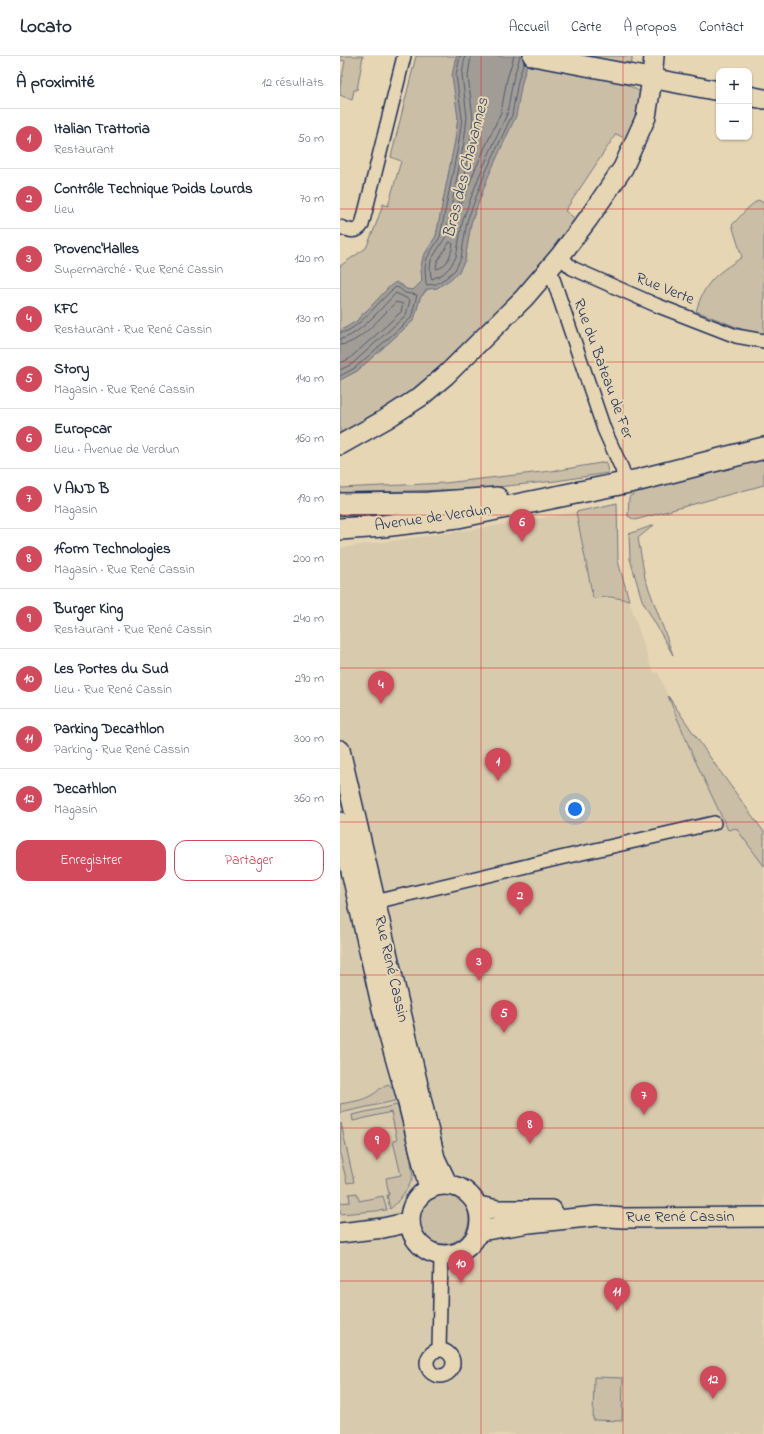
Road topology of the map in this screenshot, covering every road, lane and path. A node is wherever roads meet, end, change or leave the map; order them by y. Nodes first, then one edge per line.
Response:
1 (404, 56) edge
2 (533, 56) edge
3 (654, 56) edge
4 (652, 79) junction
5 (716, 90) edge
6 (752, 97) edge
7 (764, 99) edge
8 (340, 227) edge
9 (551, 266) junction
10 (764, 341) edge
11 (340, 445) edge
12 (764, 448) edge
13 (626, 483) junction
14 (572, 493) junction
15 (340, 504) edge
16 (340, 529) edge
17 (341, 754) edge
18 (340, 822) edge
19 (714, 823) dead end
20 (348, 856) junction
21 (375, 902) junction
22 (448, 1185) junction
23 (429, 1189) junction
24 (478, 1206) junction
25 (597, 1216) junction
26 (764, 1217) edge
27 (410, 1222) junction
28 (479, 1231) junction
29 (340, 1233) edge
30 (441, 1256) junction
31 (439, 1350) dead end

1 - 8 street
2 - 4 main road
3 - 4 main road
4 - 5 main road
4 - 9 main road
6 - 7 main road
9 - 10 street, Rue Verte
9 - 11 main road
9 - 13 street, Rue du Bateau de Fer
12 - 13 main road, Avenue de Verdun
13 - 14 main road, Avenue de Verdun
14 - 15 main road, Avenue de Verdun
14 - 16 main road, Avenue de Verdun
17 - 21 main road, Rue René Cassin
18 - 20 main road, Rue René Cassin
19 - 21 street
20 - 21 main road
20 - 23 main road, Rue René Cassin
21 - 22 main road, Rue René Cassin
22 - 23 main road
22 - 24 main road
23 - 27 main road
24 - 25 main road, Rue René Cassin
24 - 28 main road
25 - 26 main road, Rue René Cassin
25 - 28 main road, Rue René Cassin
27 - 29 main road
27 - 30 main road
28 - 30 main road
30 - 31 street

